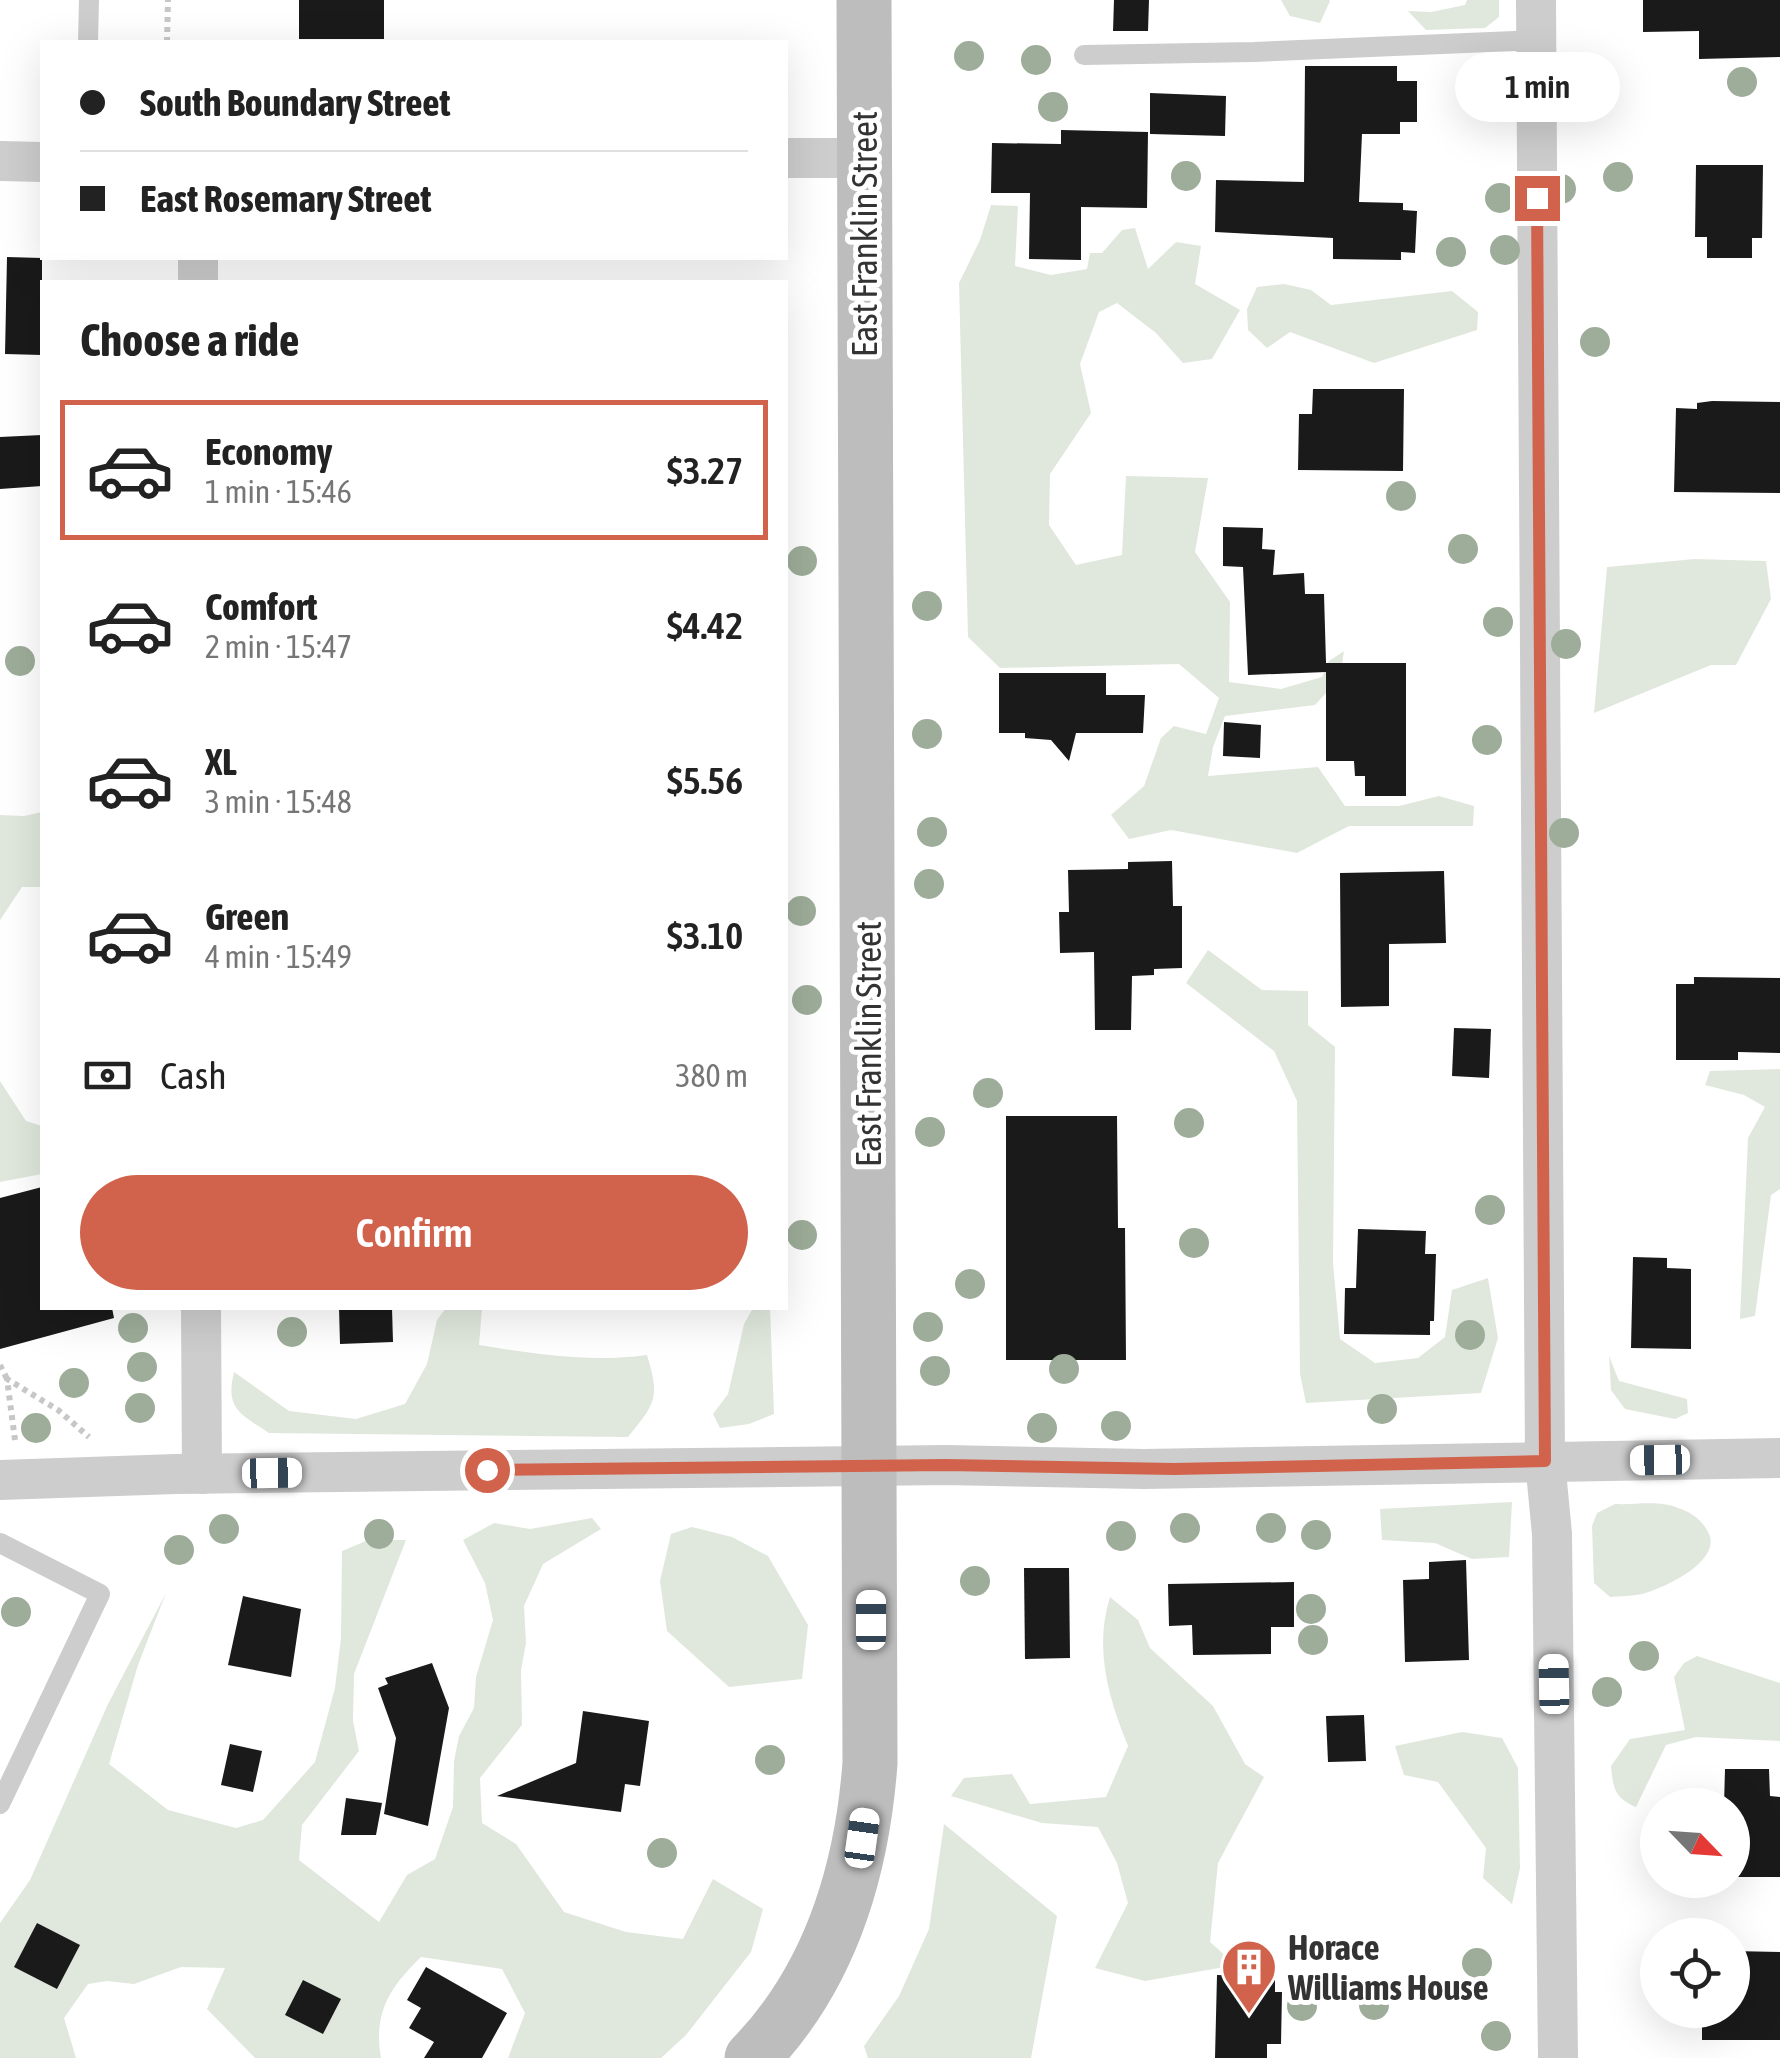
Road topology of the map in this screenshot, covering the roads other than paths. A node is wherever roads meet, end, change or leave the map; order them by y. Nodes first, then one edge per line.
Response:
1 (89, 0) edge
2 (864, 0) edge
3 (1536, 0) edge
4 (88, 40) edge
5 (1536, 40) junction
6 (1084, 56) dead end
7 (788, 158) edge
8 (864, 158) junction
9 (0, 161) edge
10 (40, 162) edge
11 (201, 1310) edge
12 (1780, 1458) edge
13 (1545, 1461) junction
14 (871, 1468) junction
15 (202, 1474) junction
16 (0, 1480) edge
17 (0, 1543) edge
18 (0, 1804) edge
19 (752, 2058) edge
20 (1558, 2058) edge

1 - 4 lane
2 - 8 main road, East Franklin Street
3 - 5 street
5 - 6 lane
5 - 13 street
7 - 8 street
8 - 14 main road, East Franklin Street
9 - 10 street
11 - 15 street
12 - 13 street
13 - 14 street
13 - 20 street
14 - 15 street
14 - 19 main road, East Franklin Street
15 - 16 street
17 - 18 lane

